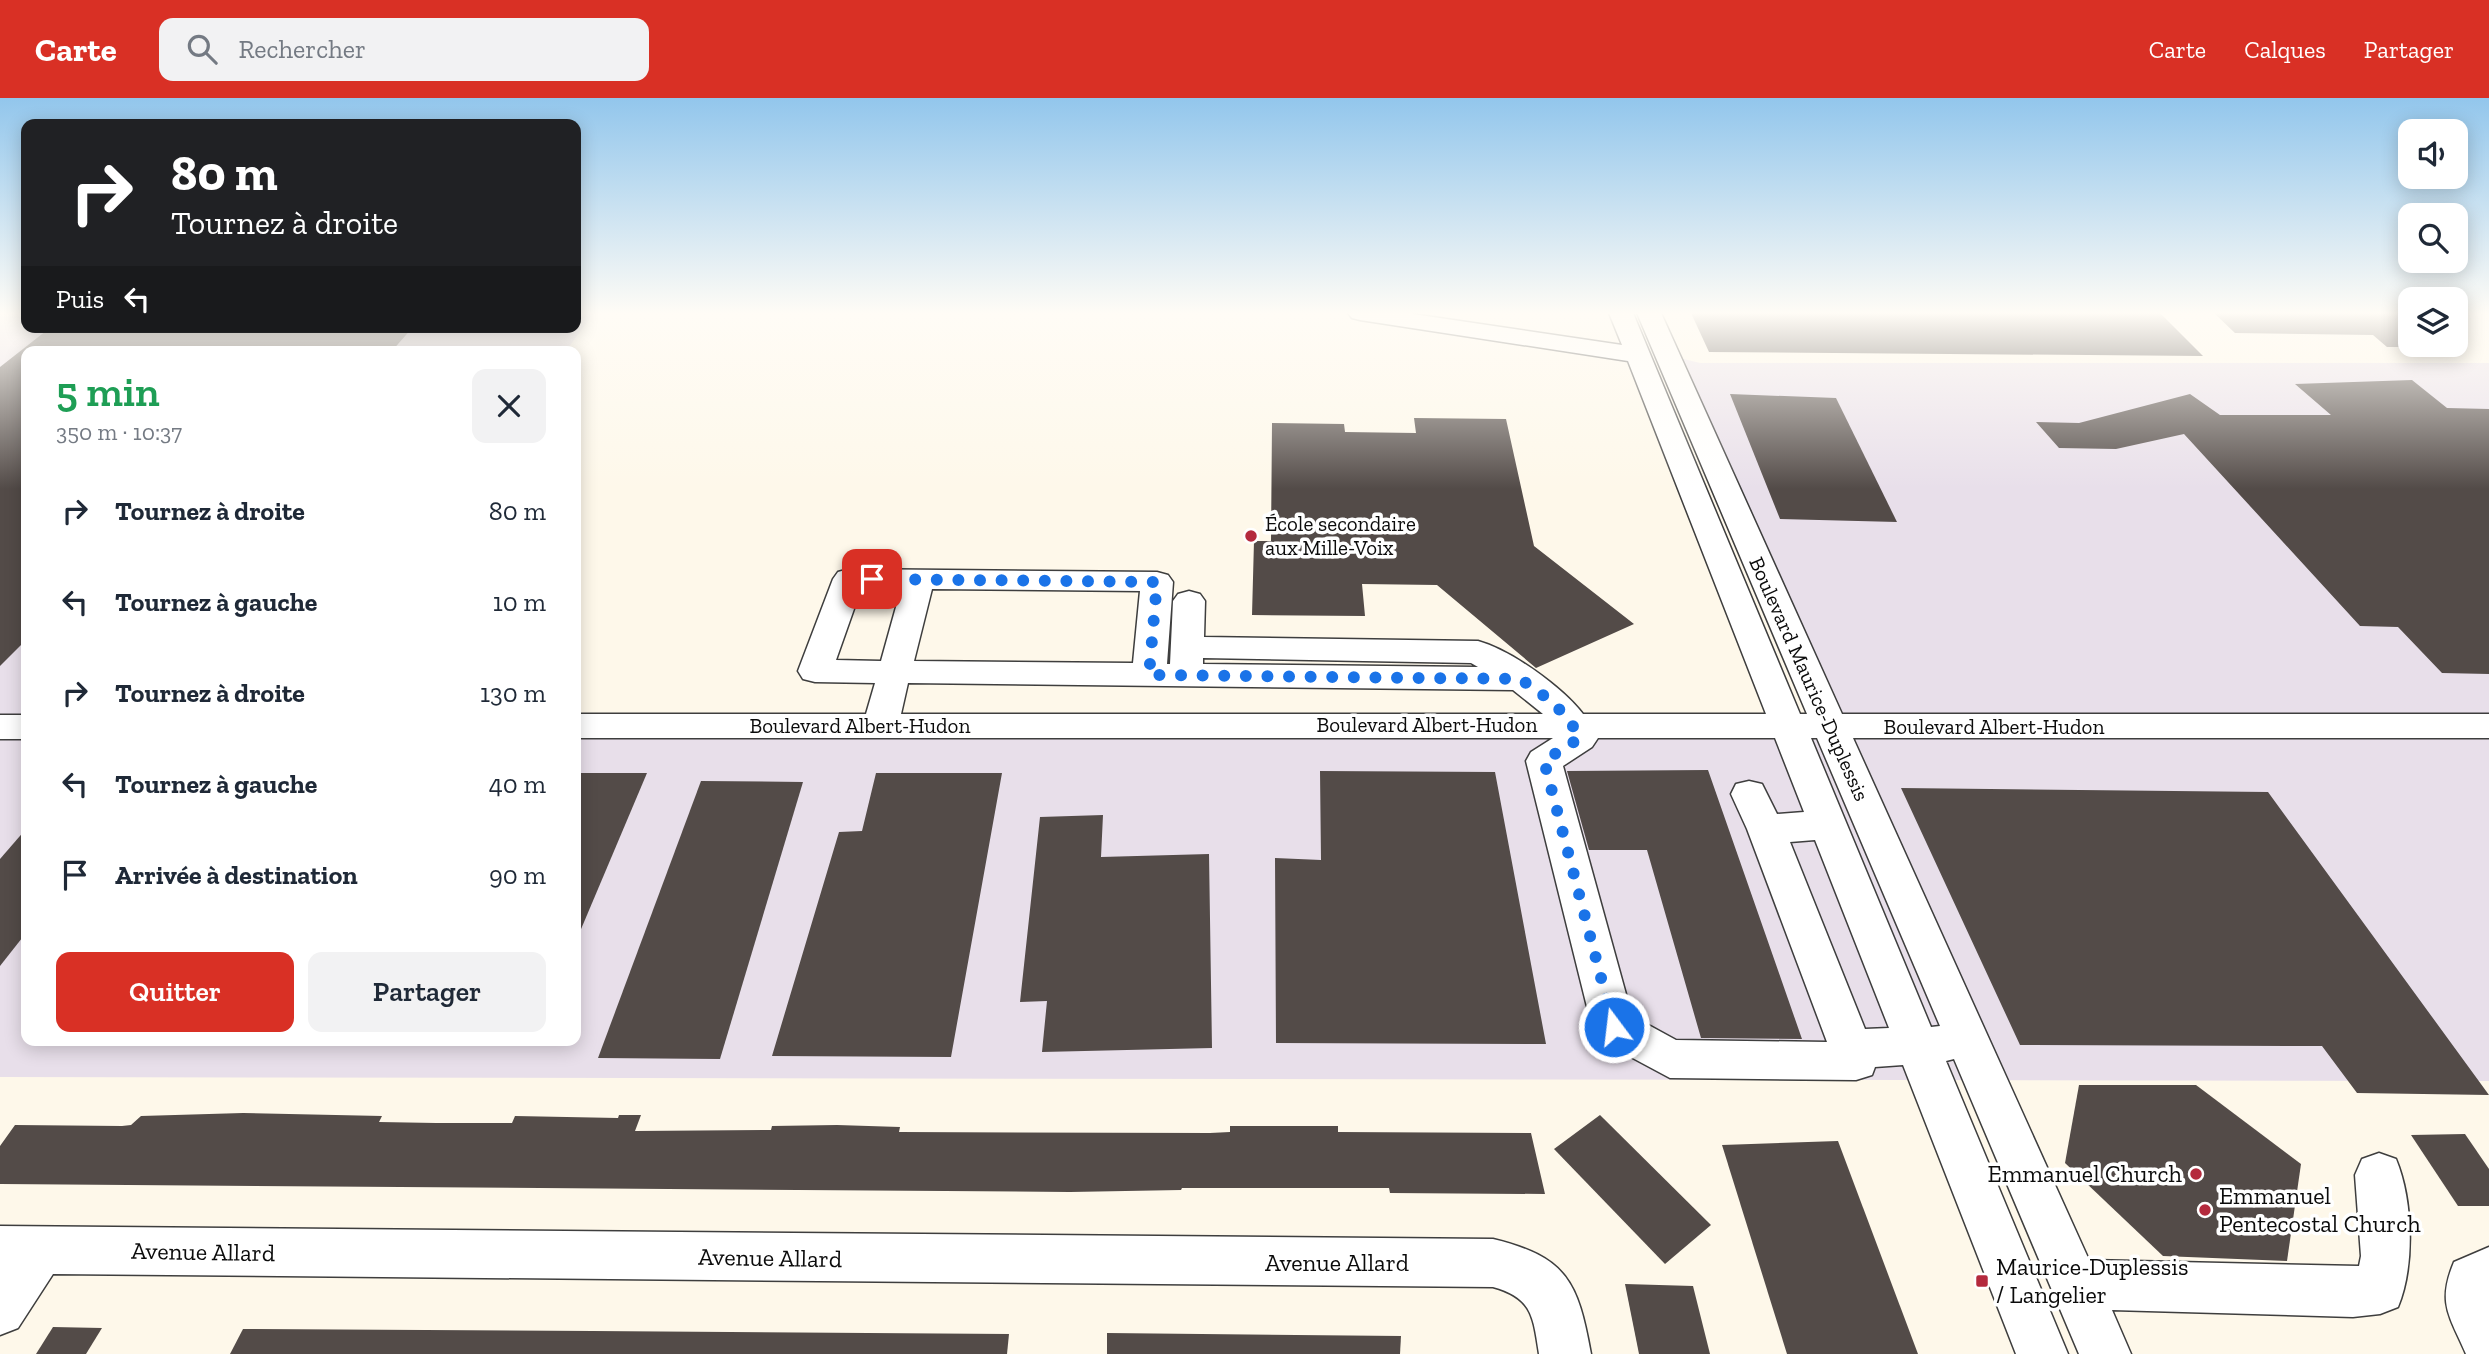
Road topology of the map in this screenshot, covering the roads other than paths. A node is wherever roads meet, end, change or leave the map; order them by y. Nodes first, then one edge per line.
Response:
1 (1659, 372) edge
2 (1681, 421) junction
3 (919, 580) junction
4 (1189, 601) dead end
5 (1186, 661) junction
6 (893, 672) junction
7 (1149, 675) junction
8 (1573, 724) junction
9 (581, 726) edge
10 (880, 726) junction
11 (2489, 726) edge
12 (0, 727) edge
13 (21, 727) edge
14 (1183, 727) junction
15 (1788, 727) junction
16 (1830, 728) junction
17 (1828, 825) junction
18 (1917, 1045) junction
19 (1969, 1045) junction
20 (1851, 1049) junction
21 (2379, 1175) dead end
22 (20, 1250) edge
23 (2074, 1284) junction
24 (2479, 1287) edge
25 (0, 1310) edge
26 (2489, 1348) edge
27 (1565, 1354) edge
28 (2042, 1354) edge
29 (2105, 1354) edge

1 - 2 street, Boulevard Maurice-Duplessis
2 - 15 street, Boulevard Maurice-Duplessis
2 - 16 street, Boulevard Maurice-Duplessis
3 - 6 street
3 - 6 street
3 - 7 street
4 - 5 street
5 - 7 street
5 - 8 street
5 - 14 street
6 - 7 street
6 - 10 street
8 - 14 street, Boulevard Albert-Hudon
8 - 15 street, Boulevard Albert-Hudon
8 - 20 street
9 - 10 street, Boulevard Albert-Hudon
10 - 14 street, Boulevard Albert-Hudon
11 - 16 street, Boulevard Albert-Hudon
12 - 13 street
15 - 16 street, Boulevard Albert-Hudon
15 - 17 street, Boulevard Maurice-Duplessis
16 - 19 street, Boulevard Maurice-Duplessis
17 - 18 street, Boulevard Maurice-Duplessis
17 - 20 street
18 - 19 street
18 - 20 street
18 - 28 street, Boulevard Maurice-Duplessis
19 - 23 street, Boulevard Maurice-Duplessis
21 - 23 street
22 - 25 street
22 - 27 street, Avenue Allard
23 - 29 street, Boulevard Maurice-Duplessis
24 - 26 street

